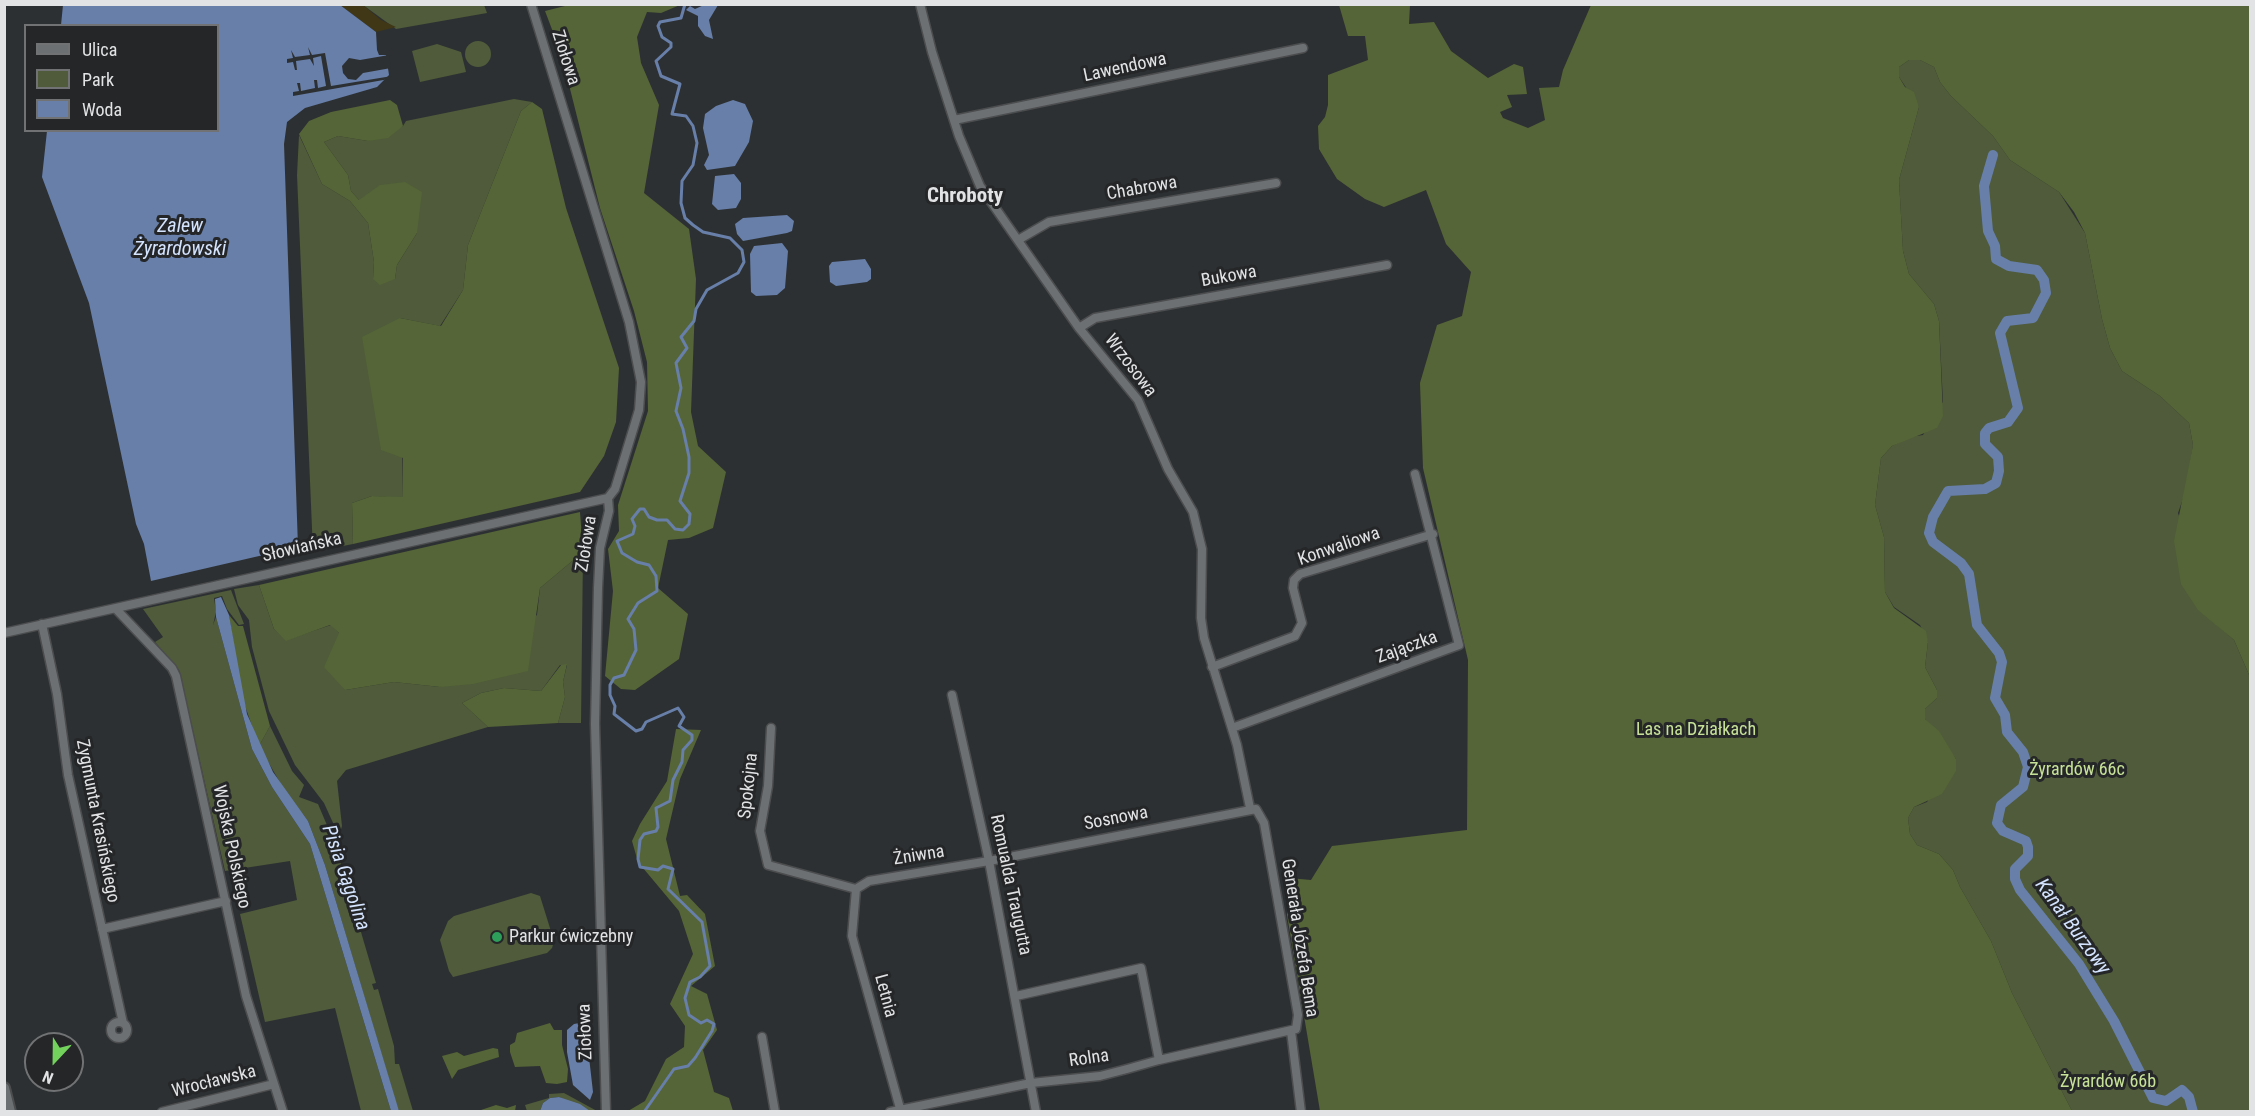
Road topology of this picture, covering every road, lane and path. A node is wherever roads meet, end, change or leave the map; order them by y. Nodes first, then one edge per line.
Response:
1 (531, 4) edge
2 (920, 4) edge
3 (1303, 48) dead end
4 (954, 120) junction
5 (1276, 183) dead end
6 (1018, 240) junction
7 (1386, 265) dead end
8 (1079, 328) junction
9 (1416, 474) dead end
10 (608, 498) junction
11 (1433, 534) junction
12 (116, 609) junction
13 (42, 624) junction
14 (4, 633) edge
15 (1212, 667) junction
16 (952, 695) dead end
17 (771, 728) dead end
18 (1232, 728) junction
19 (1250, 808) junction
20 (989, 861) junction
21 (856, 889) junction
22 (226, 901) junction
23 (102, 929) junction
24 (1016, 996) junction
25 (123, 1023) dead end
26 (1291, 1031) junction
27 (762, 1037) dead end
28 (1160, 1059) junction
29 (1031, 1083) junction
30 (274, 1084) junction
31 (4, 1088) edge
32 (901, 1110) edge
33 (10, 1112) edge
34 (162, 1112) edge
35 (283, 1112) edge
36 (606, 1112) edge
37 (775, 1112) edge
38 (890, 1112) edge
39 (1036, 1112) edge
40 (1301, 1112) edge

1 - 10 street, Ziołowa
2 - 4 street, Wrzosowa
3 - 4 street, Lawendowa
4 - 6 street, Wrzosowa
5 - 6 street, Chabrowa
6 - 8 street, Wrzosowa
7 - 8 street, Bukowa
8 - 15 street, Wrzosowa
9 - 11 street, Zajączka
10 - 12 street, Słowiańska
10 - 36 street, Ziołowa
11 - 15 street, Konwaliowa
11 - 18 street, Zajączka
12 - 13 street, Słowiańska
12 - 22 street, Wojska Polskiego
13 - 14 street, Słowiańska
13 - 23 street, Zygmunta Krasińskiego
15 - 18 street, Wrzosowa
16 - 20 street, Romualda Traugutta
17 - 21 street, Spokojna
18 - 19 street, Wrzosowa
19 - 20 street, Sosnowa
19 - 26 street, Generała Józefa Bema
20 - 21 street, Żniwna
20 - 24 street, Romualda Traugutta
21 - 32 street, Letnia
22 - 23 street
22 - 30 street, Wojska Polskiego
23 - 25 street, Zygmunta Krasińskiego
24 - 28 street
24 - 29 street, Romualda Traugutta
26 - 28 street, Rolna
26 - 40 street, Generała Józefa Bema
27 - 37 street
28 - 29 street, Rolna
29 - 32 street, Rolna
29 - 39 street, Romualda Traugutta
30 - 34 street, Wrocławska
30 - 35 street, Wojska Polskiego
31 - 33 street
32 - 38 street, Rolna

